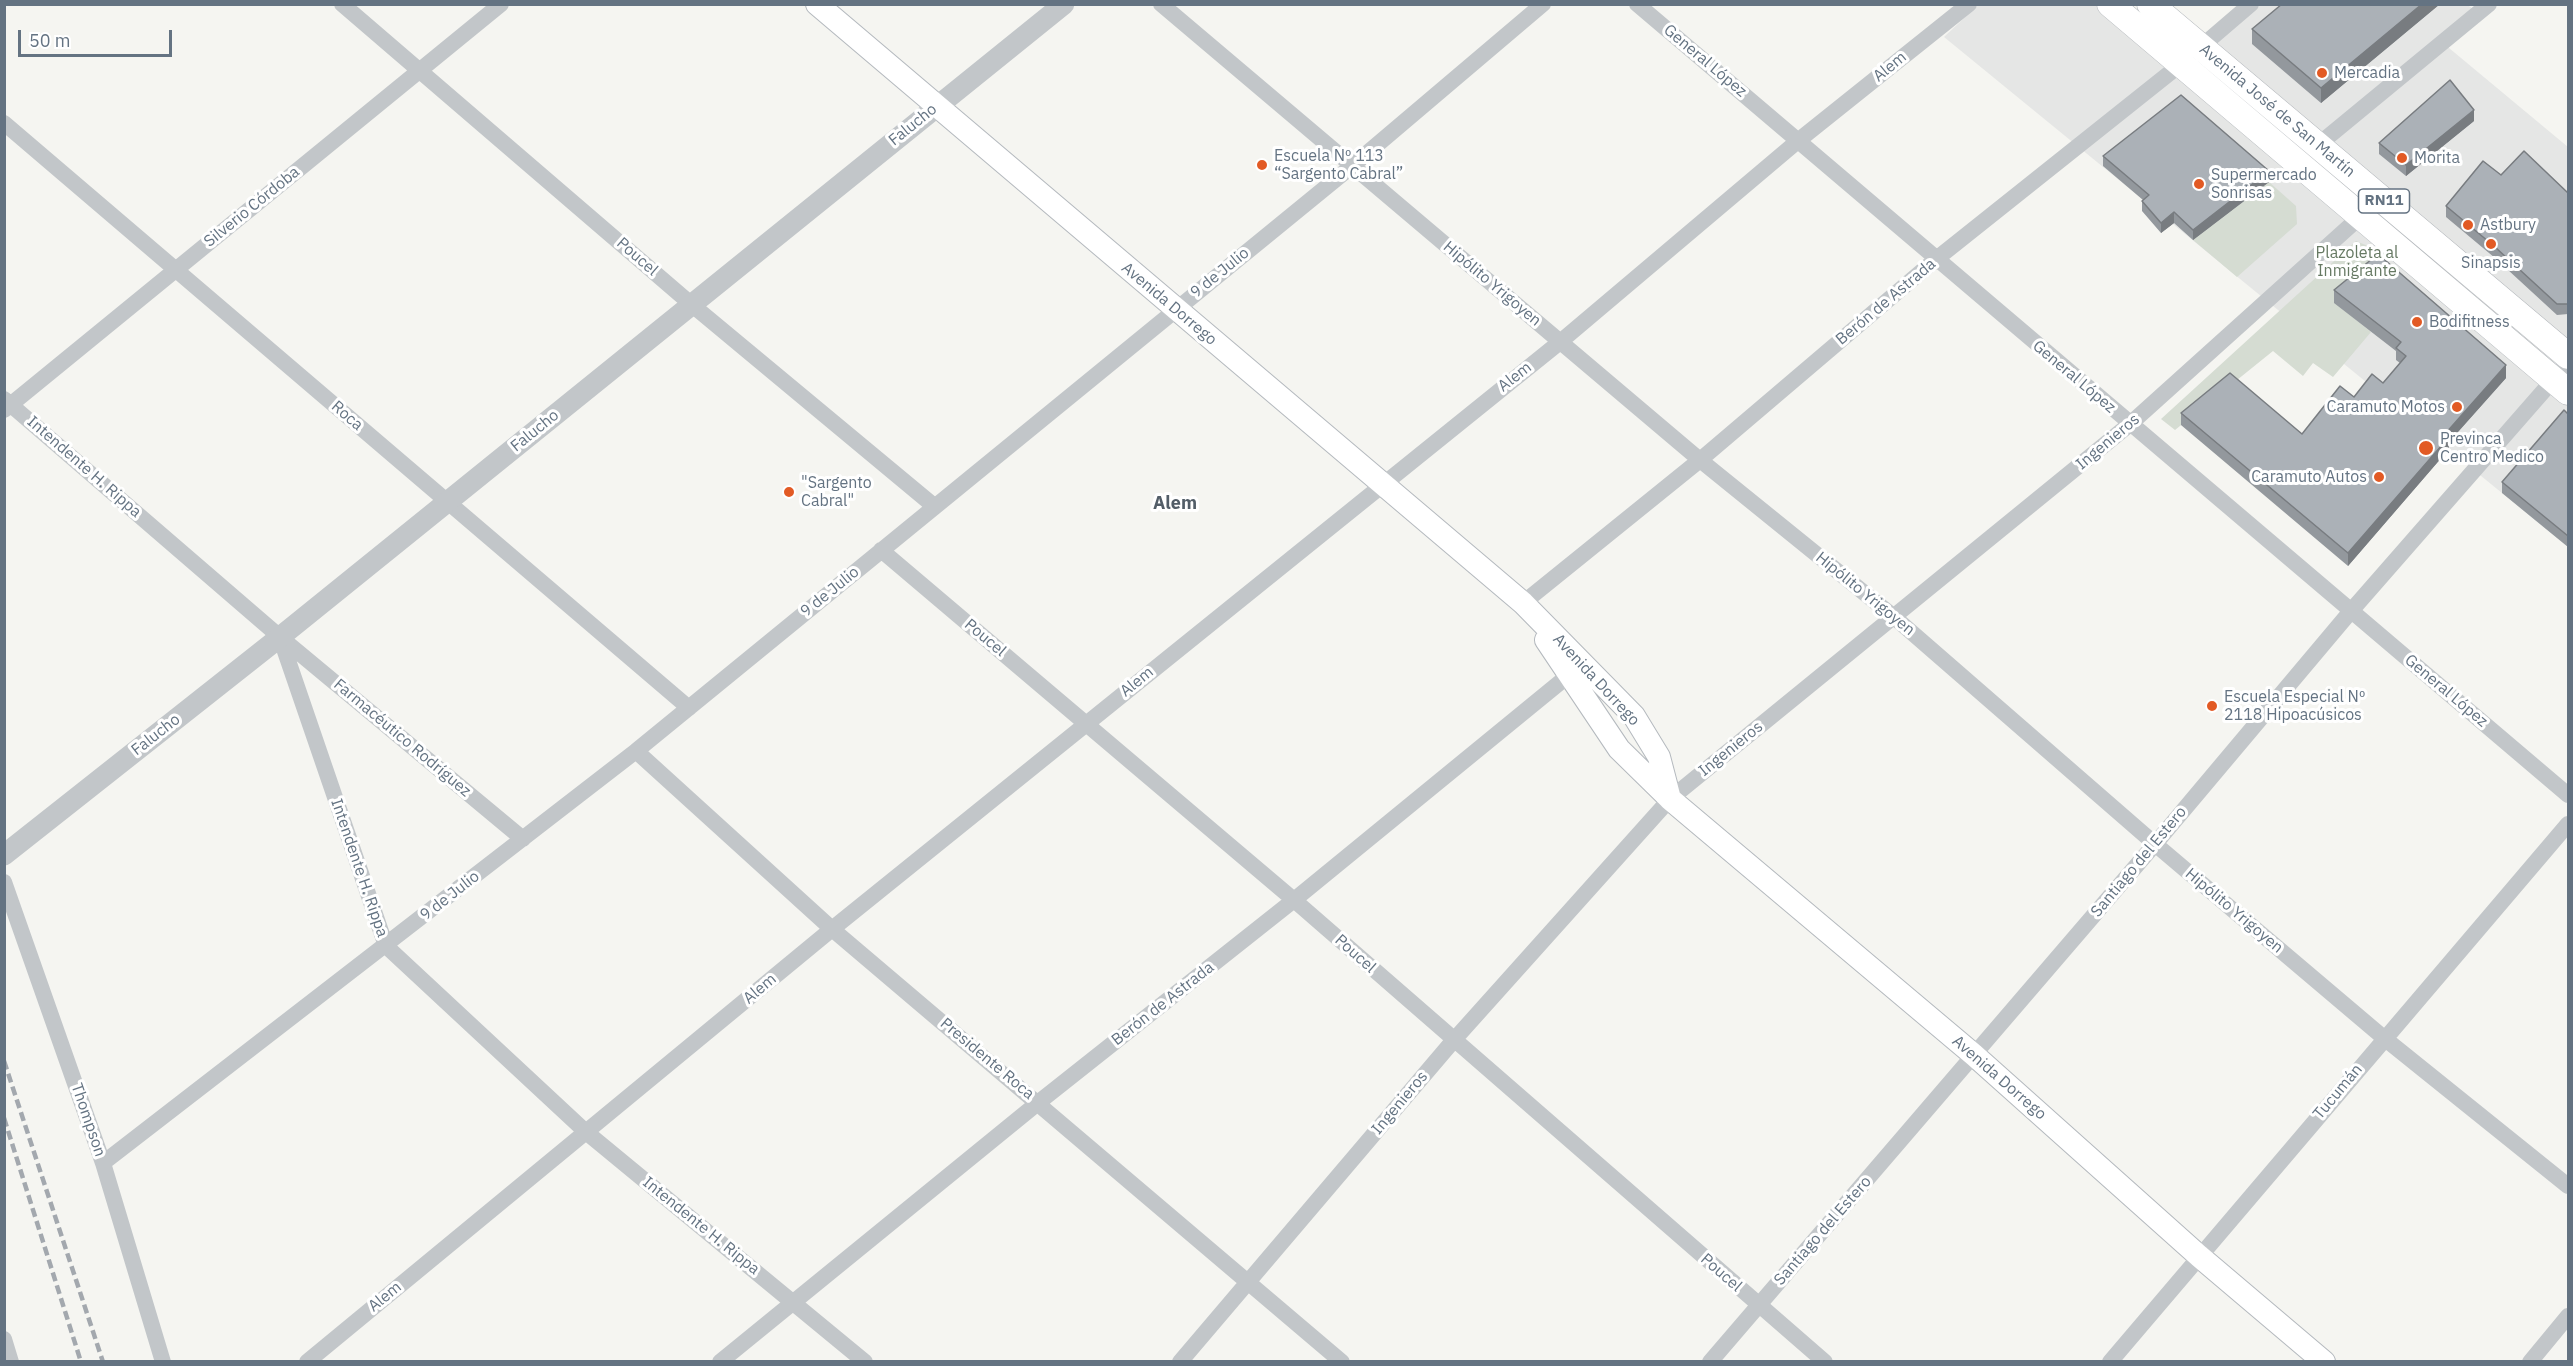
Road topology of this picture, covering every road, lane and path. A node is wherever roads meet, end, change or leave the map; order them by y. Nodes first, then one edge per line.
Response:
1 (342, 4) edge
2 (501, 4) edge
3 (817, 4) edge
4 (1064, 4) edge
5 (1161, 4) edge
6 (1543, 4) edge
7 (1637, 4) edge
8 (1969, 4) edge
9 (2110, 4) edge
10 (2150, 4) edge
11 (2251, 4) edge
12 (2489, 4) edge
13 (2200, 46) junction
14 (2181, 64) junction
15 (420, 71) junction
16 (935, 107) junction
17 (4, 123) edge
18 (1799, 140) junction
19 (2318, 145) junction
20 (1352, 166) junction
21 (2361, 216) junction
22 (1935, 260) junction
23 (175, 269) junction
24 (692, 304) junction
25 (1175, 310) junction
26 (1560, 342) junction
27 (2568, 356) edge
28 (2564, 378) edge
29 (7, 404) edge
30 (2130, 424) junction
31 (1700, 460) junction
32 (1381, 484) junction
33 (447, 502) junction
34 (934, 506) junction
35 (881, 549) junction
36 (1523, 603) junction
37 (2351, 611) junction
38 (1894, 617) junction
39 (280, 637) junction
40 (1569, 675) junction
41 (1613, 694) junction
42 (688, 708) junction
43 (1086, 724) junction
44 (636, 751) junction
45 (2568, 795) edge
46 (1670, 799) junction
47 (2568, 824) edge
48 (523, 839) junction
49 (2155, 844) junction
50 (4, 855) edge
51 (4, 882) edge
52 (1294, 900) junction
53 (832, 929) junction
54 (386, 946) junction
55 (2384, 1038) junction
56 (1453, 1041) junction
57 (1974, 1054) junction
58 (1039, 1102) junction
59 (586, 1132) junction
60 (103, 1163) junction
61 (2568, 1186) edge
62 (2199, 1256) junction
63 (1249, 1282) junction
64 (794, 1302) junction
65 (1758, 1305) junction
66 (2568, 1316) edge
67 (4, 1339) edge
68 (11, 1362) edge
69 (163, 1362) edge
70 (307, 1362) edge
71 (720, 1362) edge
72 (865, 1362) edge
73 (1180, 1362) edge
74 (1342, 1362) edge
75 (1710, 1362) edge
76 (1825, 1362) edge
77 (2110, 1362) edge
78 (2324, 1362) edge
79 (2530, 1362) edge

1 - 15 street, Poucel
2 - 15 street, Silverio Córdoba
3 - 16 main road, Avenida Dorrego
4 - 16 street, Falucho
5 - 20 street, Hipólito Yrigoyen
6 - 20 street, 9 de Julio
7 - 18 street, General López
8 - 18 street, Alem
9 - 14 main road, Avenida José de San Martín / RN11
10 - 13 main road, Avenida José de San Martín / RN11
11 - 13 street, Berón de Astrada
12 - 19 street
13 - 14 street, Berón de Astrada
13 - 19 main road, Avenida José de San Martín / RN11
14 - 21 main road, Avenida José de San Martín / RN11
14 - 22 street, Berón de Astrada
15 - 23 street, Silverio Córdoba
15 - 24 street, Poucel
16 - 24 street, Falucho
16 - 25 main road, Avenida Dorrego
17 - 23 street, Roca
18 - 22 street, General López
18 - 26 street, Alem
19 - 27 main road, Avenida José de San Martín / RN11
20 - 25 street, 9 de Julio
20 - 26 street, Hipólito Yrigoyen
21 - 28 main road, Avenida José de San Martín / RN11
21 - 30 street, Ingenieros
22 - 30 street, General López
22 - 31 street, Berón de Astrada
23 - 29 street, Silverio Córdoba
23 - 33 street, Roca
24 - 33 street, Falucho
24 - 34 street, Poucel
25 - 32 main road, Avenida Dorrego
25 - 34 street, 9 de Julio
26 - 31 street, Hipólito Yrigoyen
26 - 32 street, Alem
28 - 37 street, Santiago del Estero
29 - 39 street, Intendente H. Rippa
30 - 37 street, General López
30 - 38 street, Ingenieros
31 - 36 street, Berón de Astrada
31 - 38 street, Hipólito Yrigoyen
32 - 36 main road, Avenida Dorrego
32 - 43 street, Alem
33 - 39 street, Falucho
33 - 42 street, Roca
34 - 35 street, 9 de Julio
35 - 42 street, 9 de Julio
35 - 43 street, Poucel
36 - 40 main road, Avenida Dorrego
36 - 41 main road, Avenida Dorrego
37 - 45 street, General López
37 - 49 street, Santiago del Estero
38 - 46 street, Ingenieros
38 - 49 street, Hipólito Yrigoyen
39 - 48 street, Farmacéutico Rodríguez
39 - 50 street, Falucho
39 - 54 street, Intendente H. Rippa
40 - 41 street
40 - 46 main road, Avenida Dorrego
40 - 52 street, Berón de Astrada
41 - 46 main road, Avenida Dorrego
42 - 44 street, 9 de Julio
43 - 52 street, Poucel
43 - 53 street, Alem
44 - 48 street, 9 de Julio
44 - 53 street, Presidente Roca
46 - 56 street, Ingenieros
46 - 57 main road, Avenida Dorrego
47 - 55 street, Tucumán
48 - 54 street, 9 de Julio
49 - 55 street, Hipólito Yrigoyen
49 - 57 street, Santiago del Estero
51 - 60 street, Thompson
52 - 56 street, Poucel
52 - 58 street, Berón de Astrada
53 - 58 street, Presidente Roca
53 - 59 street, Alem
54 - 59 street, Intendente H. Rippa
54 - 60 street, 9 de Julio
55 - 61 street, Hipólito Yrigoyen
55 - 62 street, Tucumán
56 - 63 street, Ingenieros
56 - 65 street, Poucel
57 - 62 main road, Avenida Dorrego
57 - 65 street, Santiago del Estero
58 - 63 street, Presidente Roca
58 - 64 street, Berón de Astrada
59 - 64 street, Intendente H. Rippa
59 - 70 street, Alem
60 - 69 street, Thompson
62 - 77 street, Tucumán
62 - 78 main road, Avenida Dorrego
63 - 73 street, Ingenieros
63 - 74 street, Presidente Roca
64 - 71 street, Berón de Astrada
64 - 72 street, Intendente H. Rippa
65 - 75 street, Santiago del Estero
65 - 76 street, Poucel
66 - 79 street
67 - 68 street

